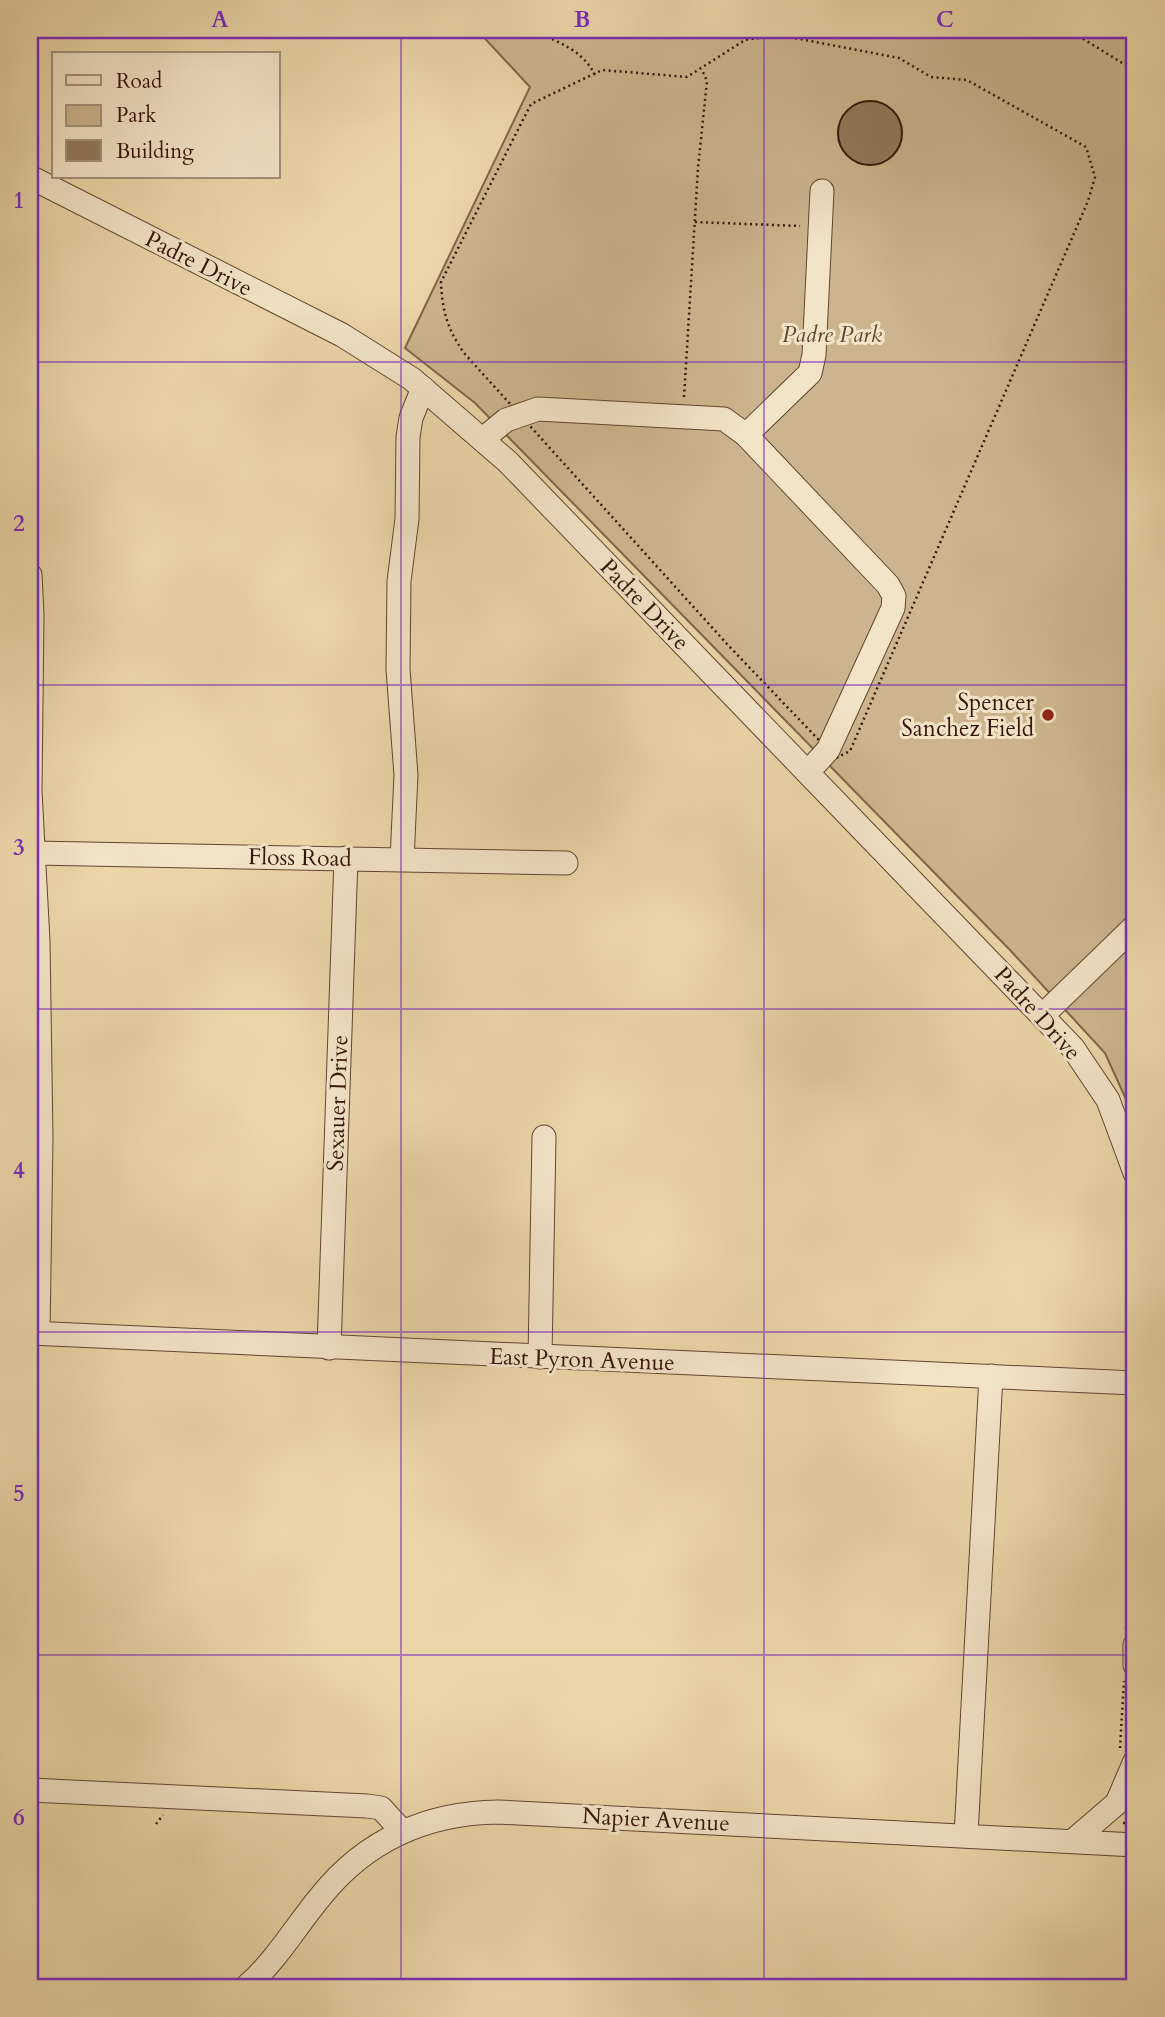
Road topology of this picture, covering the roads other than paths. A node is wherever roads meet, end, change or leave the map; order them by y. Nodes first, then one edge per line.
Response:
1 (31, 181) edge
2 (822, 191) dead end
3 (423, 388) junction
4 (746, 435) junction
5 (483, 439) junction
6 (30, 575) edge
7 (32, 621) edge
8 (808, 772) junction
9 (34, 853) junction
10 (346, 858) junction
11 (402, 859) junction
12 (566, 863) dead end
13 (1135, 926) edge
14 (1043, 1015) junction
15 (544, 1137) dead end
16 (1135, 1172) edge
17 (34, 1333) edge
18 (329, 1348) junction
19 (540, 1357) junction
20 (1131, 1373) edge
21 (991, 1377) junction
22 (1131, 1639) edge
23 (1130, 1670) edge
24 (1127, 1757) edge
25 (30, 1790) edge
26 (402, 1831) junction
27 (1133, 1834) edge
28 (966, 1835) junction
29 (1074, 1840) junction
30 (246, 1987) edge

1 - 3 street, Padre Drive
2 - 4 street
3 - 5 street, Padre Drive
3 - 11 street
4 - 5 street
4 - 8 street
5 - 8 street, Padre Drive
6 - 7 street
7 - 9 street
8 - 14 street, Padre Drive
9 - 10 street, Floss Road
9 - 17 street
10 - 11 street, Floss Road
10 - 18 street, Sexauer Drive
11 - 12 street, Floss Road
13 - 14 street
14 - 16 street, Padre Drive
15 - 19 street
17 - 18 street, East Pyron Avenue
18 - 19 street, East Pyron Avenue
19 - 21 street, East Pyron Avenue
20 - 21 street, East Pyron Avenue
21 - 28 street
22 - 23 street
24 - 29 street
25 - 26 street
26 - 28 street, Napier Avenue
26 - 30 street, Napier Avenue
27 - 29 street, Napier Avenue
28 - 29 street, Napier Avenue

